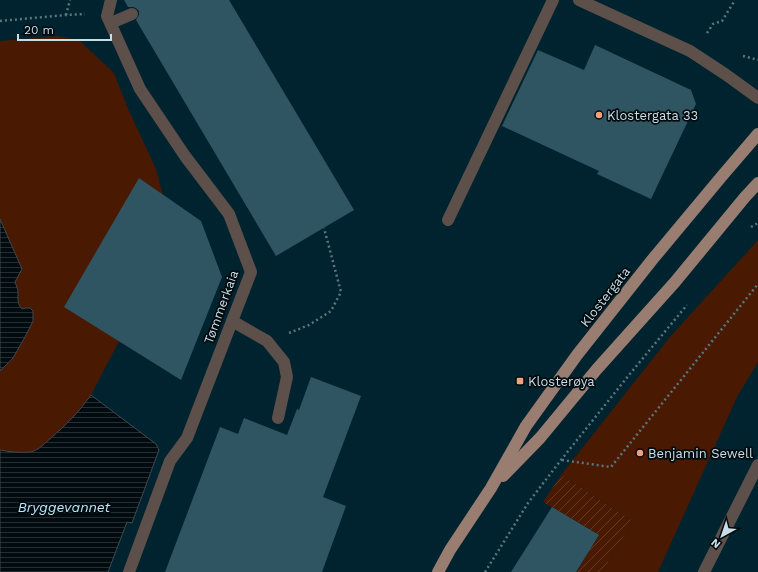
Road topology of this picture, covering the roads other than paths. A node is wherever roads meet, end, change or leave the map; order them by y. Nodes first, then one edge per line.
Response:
1 (111, 0) edge
2 (553, 0) edge
3 (579, 0) edge
4 (592, 3) edge
5 (132, 14) dead end
6 (109, 20) junction
7 (758, 98) edge
8 (758, 134) edge
9 (758, 183) edge
10 (448, 220) dead end
11 (232, 321) junction
12 (278, 418) dead end
13 (758, 465) edge
14 (491, 488) junction
15 (129, 572) edge
16 (438, 572) edge
17 (704, 572) edge

1 - 6 street
2 - 10 street
3 - 4 street
4 - 7 street
5 - 6 street
6 - 11 street, Tømmerkaia
8 - 14 main road, Klostergata
9 - 14 main road, Klostergata
11 - 12 street
11 - 15 street, Tømmerkaia
13 - 17 street
14 - 16 main road, Klostergata

